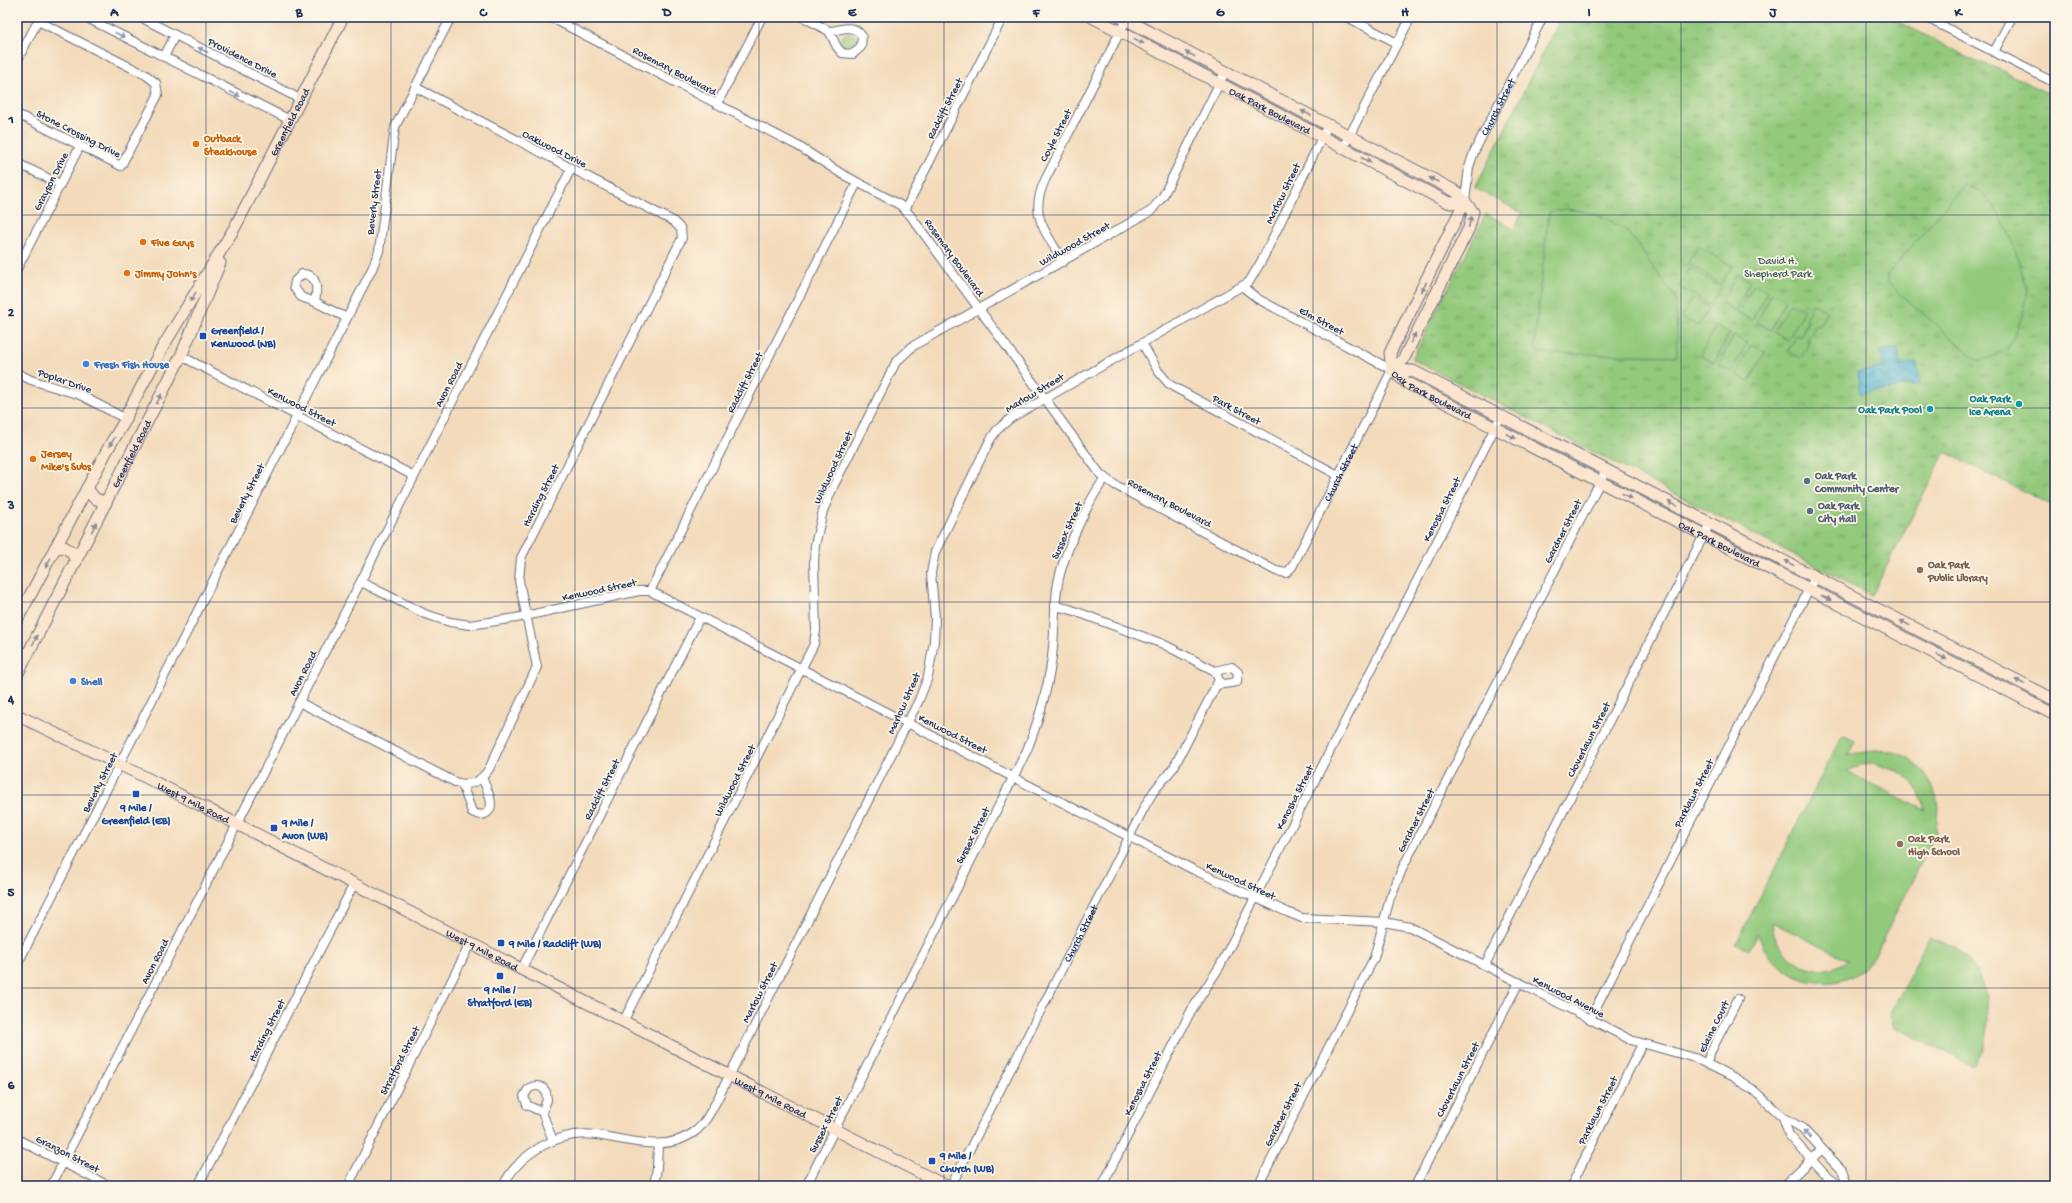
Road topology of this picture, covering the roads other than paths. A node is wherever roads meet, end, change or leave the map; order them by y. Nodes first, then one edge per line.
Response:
1 (85, 17) edge
2 (140, 17) edge
3 (343, 17) edge
4 (451, 17) edge
5 (550, 17) edge
6 (762, 17) edge
7 (802, 17) edge
8 (1003, 17) edge
9 (1092, 17) edge
10 (1347, 17) edge
11 (1410, 17) edge
12 (1543, 17) edge
13 (1925, 17) edge
14 (2012, 17) edge
15 (1124, 18) edge
16 (39, 19) edge
17 (829, 31) dead end
18 (1120, 32) junction
19 (175, 35) junction
20 (1397, 43) junction
21 (1994, 52) junction
22 (164, 57) junction
23 (17, 61) edge
24 (1226, 72) junction
25 (2055, 83) edge
26 (1219, 84) junction
27 (415, 88) junction
28 (300, 99) junction
29 (717, 104) junction
30 (17, 114) edge
31 (290, 120) junction
32 (1328, 125) junction
33 (1349, 136) junction
34 (1322, 137) junction
35 (80, 146) junction
36 (1343, 148) junction
37 (17, 163) edge
38 (571, 169) junction
39 (857, 183) junction
40 (60, 184) junction
41 (1465, 201) junction
42 (905, 210) junction
43 (234, 227) junction
44 (682, 231) joint
45 (1436, 260) junction
46 (1063, 262) junction
47 (1449, 267) junction
48 (17, 270) edge
49 (1243, 287) junction
50 (315, 302) dead end
51 (979, 309) junction
52 (1413, 309) junction
53 (1425, 315) junction
54 (347, 318) junction
55 (1142, 343) junction
56 (180, 356) junction
57 (1392, 370) junction
58 (17, 373) edge
59 (1044, 398) junction
60 (298, 416) junction
61 (1501, 416) junction
62 (126, 419) junction
63 (1495, 428) junction
64 (1606, 470) junction
65 (1338, 475) junction
66 (414, 476) junction
67 (1105, 478) junction
68 (1600, 482) junction
69 (87, 488) junction
70 (106, 504) junction
71 (1710, 523) junction
72 (1704, 535) junction
73 (56, 548) junction
74 (1773, 554) junction
75 (76, 562) junction
76 (1767, 568) junction
77 (1286, 572) joint
78 (1815, 577) junction
79 (361, 582) junction
80 (1809, 589) junction
81 (650, 591) junction
82 (1054, 606) junction
83 (527, 616) junction
84 (700, 617) junction
85 (17, 620) edge
86 (802, 669) junction
87 (1215, 671) junction
88 (17, 675) edge
89 (1217, 685) junction
90 (2055, 700) edge
91 (299, 702) junction
92 (17, 715) edge
93 (2055, 715) edge
94 (908, 723) junction
95 (120, 764) junction
96 (1014, 777) junction
97 (482, 778) junction
98 (462, 784) junction
99 (237, 824) junction
100 (1130, 836) junction
101 (354, 884) junction
102 (1255, 898) junction
103 (1384, 922) junction
104 (470, 944) junction
105 (17, 965) edge
106 (1485, 965) junction
107 (522, 970) junction
108 (1519, 982) junction
109 (1738, 999) dead end
110 (1590, 1019) junction
111 (623, 1022) junction
112 (1642, 1044) junction
113 (1707, 1062) junction
114 (729, 1076) junction
115 (542, 1112) dead end
116 (1783, 1117) junction
117 (835, 1129) junction
118 (17, 1139) edge
119 (553, 1141) junction
120 (658, 1144) junction
121 (1822, 1149) junction
122 (1811, 1160) junction
123 (63, 1162) junction
124 (51, 1186) edge
125 (109, 1186) edge
126 (198, 1186) edge
127 (348, 1186) edge
128 (503, 1186) edge
129 (654, 1186) edge
130 (806, 1186) edge
131 (946, 1186) edge
132 (951, 1186) edge
133 (1102, 1186) edge
134 (1258, 1186) edge
135 (1415, 1186) edge
136 (1571, 1186) edge
137 (1782, 1186) edge
138 (1841, 1186) edge
139 (1848, 1186) edge

1 -> 22 street
2 - 19 street, Providence Drive
3 - 28 street, Greenfield Road
4 - 27 street, Beverly Street
5 - 29 street, Rosemary Boulevard
6 - 29 street
7 - 17 street
8 - 42 street, Radclift Street
9 - 18 street, Oak Park Boulevard
10 - 20 street
11 - 20 street
12 - 41 street, Church Street
13 - 21 street
14 - 21 street
15 - 18 street, Coyle Street
24 -> 15 street, Oak Park Boulevard
16 - 23 street
16 - 35 street, Stone Crossing Drive
18 -> 26 street, Oak Park Boulevard
18 - 46 street, Coyle Street
19 - 22 street
28 -> 19 street, Providence Drive
20 - 33 street
21 - 25 street
22 -> 31 street
24 - 26 street, Wildwood Street
32 -> 24 street, Oak Park Boulevard
26 - 34 street, Oak Park Boulevard
26 - 46 street, Wildwood Street
27 - 38 street, Oakwood Drive
27 - 54 street, Beverly Street
28 - 31 street, Greenfield Road
29 - 39 street, Rosemary Boulevard
30 - 35 street, Stone Crossing Drive
31 - 43 street, Greenfield Road
32 - 33 street, Oak Park Boulevard
32 - 34 street, Marlow Street
33 - 36 street
41 -> 33 street, Oak Park Boulevard
34 - 36 street, Oak Park Boulevard
34 - 49 street, Marlow Street
35 - 40 street, Grayson Drive
36 -> 41 street, Oak Park Boulevard
37 - 40 street
38 - 44 street, Oakwood Drive
38 - 66 street, Avon Road
39 - 42 street, Rosemary Boulevard
39 - 81 street, Radclift Street
40 - 48 street, Grayson Drive
41 - 45 street, Church Street
47 -> 41 street, Church Street
42 - 51 street, Rosemary Boulevard
43 - 56 street, Greenfield Road
43 -> 62 street, Greenfield Road
44 - 83 street, Harding Street
45 - 47 street
45 -> 52 street, Church Street
46 - 51 street, Wildwood Street
47 - 53 street, Church Street
49 - 55 street, Marlow Street
49 - 57 street, Elm Street
50 - 54 street
51 - 59 street, Rosemary Boulevard
51 - 86 street, Wildwood Street
52 - 53 street
52 - 57 street, Church Street
57 -> 53 street, Church Street
54 - 60 street, Beverly Street
55 - 59 street, Marlow Street
55 - 65 street, Park Street
56 - 60 street, Kenwood Street
70 -> 56 street, Greenfield Road
57 - 61 street, Oak Park Boulevard
57 - 63 street, Oak Park Boulevard
57 - 65 street, Church Street
58 - 62 street, Poplar Drive
59 - 67 street, Rosemary Boulevard
59 - 94 street, Marlow Street
60 - 66 street, Kenwood Street
60 - 95 street, Beverly Street
61 - 63 street, Kenosha Street
61 - 64 street, Oak Park Boulevard
62 -> 69 street, Greenfield Road
63 -> 68 street, Oak Park Boulevard
63 - 102 street, Kenosha Street
64 - 68 street, Gardner Street
71 -> 64 street, Oak Park Boulevard
65 - 77 street, Church Street
66 - 79 street, Avon Road
67 - 77 street, Rosemary Boulevard
67 - 82 street, Sussex Street
68 -> 72 street, Oak Park Boulevard
68 - 103 street, Gardner Street
69 - 70 street
69 - 73 street, Greenfield Road
75 -> 70 street, Greenfield Road
71 - 72 street, Cloverlawn Street
71 - 74 street, Oak Park Boulevard
72 - 76 street, Oak Park Boulevard
72 - 106 street, Cloverlawn Street
73 - 75 street
73 -> 85 street, Greenfield Road
74 - 76 street, Oak Park Boulevard
78 -> 74 street, Oak Park Boulevard
88 -> 75 street, Greenfield Road
76 - 80 street, Oak Park Boulevard
78 - 80 street, Parklawn Street
90 -> 78 street, Oak Park Boulevard
79 - 83 street, Kenwood Street
79 - 91 street, Avon Road
80 -> 93 street, Oak Park Boulevard
80 - 110 street, Parklawn Street
81 - 83 street, Kenwood Street
81 - 84 street, Kenwood Street
82 - 87 street
82 - 96 street, Sussex Street
83 - 97 street, Harding Street
84 - 86 street, Kenwood Street
84 - 107 street, Radclift Street
86 - 94 street, Kenwood Street
86 - 111 street, Wildwood Street
87 - 89 street
87 - 89 street
89 - 100 street, Church Street
91 - 98 street
91 - 99 street, Avon Road
92 - 95 street, West 9 Mile Road
94 - 96 street, Kenwood Street
94 - 114 street, Marlow Street
95 - 99 street, West 9 Mile Road
95 - 105 street, Beverly Street
96 - 100 street, Kenwood Street
96 - 117 street, Sussex Street
97 - 98 street
97 - 98 street
99 - 101 street, West 9 Mile Road
99 - 123 street, Avon Road
100 - 102 street, Kenwood Street
100 - 132 street, Church Street
101 - 104 street, West 9 Mile Road
101 - 126 street, Harding Street
102 - 103 street, Kenwood Street
102 - 133 street, Kenosha Street
103 - 106 street, Kenwood Street
103 - 134 street, Gardner Street
104 - 107 street, West 9 Mile Road
104 - 127 street, Stratford Street
106 - 108 street, Kenwood Avenue
107 - 111 street, West 9 Mile Road
108 - 110 street, Kenwood Avenue
108 - 135 street, Cloverlawn Street
109 - 113 street, Elaine Court
110 - 112 street, Kenwood Avenue
111 - 114 street, West 9 Mile Road
112 - 113 street
112 - 136 street, Parklawn Street
113 - 116 street
114 - 117 street, West 9 Mile Road
114 - 120 street, Marlow Street
115 - 119 street
121 -> 116 street
116 - 122 street
117 - 130 street, Sussex Street
117 - 131 street, West 9 Mile Road
118 - 123 street, Granzon Street
119 - 120 street, Marlow Street
119 - 128 street, Marlow Street
120 - 129 street
121 - 122 street
121 - 139 street
122 - 137 street
122 - 138 street
123 - 124 street, Avon Road
123 - 125 street, Granzon Street

